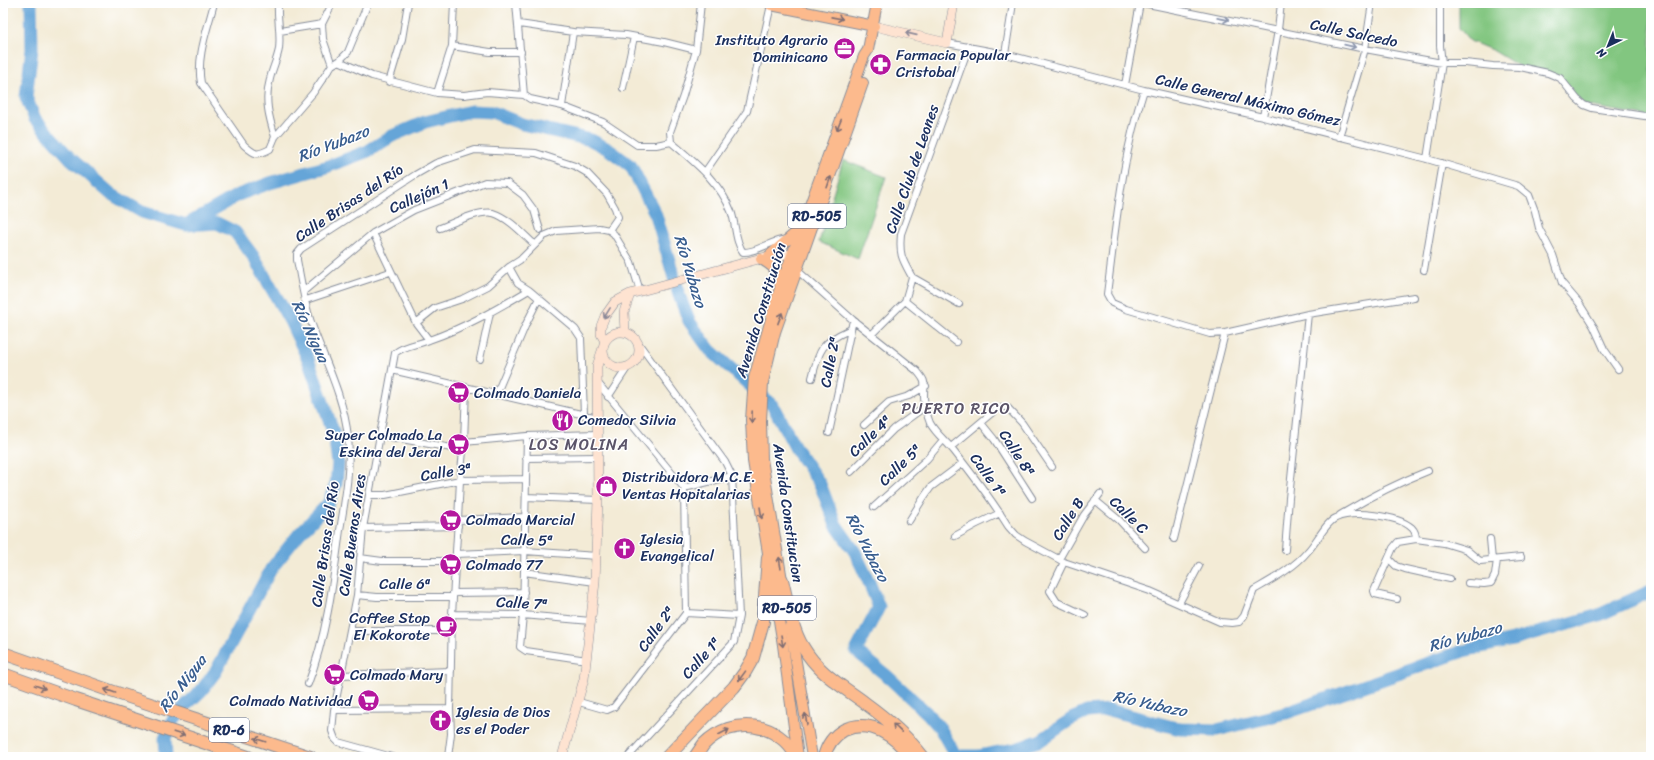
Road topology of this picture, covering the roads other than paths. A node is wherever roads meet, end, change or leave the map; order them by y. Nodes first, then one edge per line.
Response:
1 (214, 3) edge
2 (278, 3) edge
3 (331, 3) edge
4 (368, 3) edge
5 (408, 3) edge
6 (454, 3) edge
7 (516, 3) edge
8 (701, 3) edge
9 (877, 3) edge
10 (954, 3) edge
11 (1013, 3) edge
12 (1140, 3) edge
13 (1144, 3) edge
14 (1281, 3) edge
15 (1372, 3) edge
16 (1440, 3) edge
17 (768, 4) edge
18 (322, 24) junction
19 (519, 24) junction
20 (874, 26) junction
21 (1278, 30) junction
22 (280, 31) junction
23 (573, 32) junction
24 (634, 37) junction
25 (947, 43) junction
26 (452, 46) junction
27 (969, 46) junction
28 (1366, 49) junction
29 (696, 50) junction
30 (868, 50) junction
31 (521, 52) junction
32 (1004, 54) junction
33 (339, 61) junction
34 (1442, 63) junction
35 (332, 65) junction
36 (389, 82) junction
37 (1125, 85) junction
38 (624, 88) dead end
39 (1144, 90) junction
40 (437, 93) junction
41 (524, 95) junction
42 (562, 106) junction
43 (1263, 116) junction
44 (1651, 117) edge
45 (275, 137) junction
46 (1339, 137) junction
47 (671, 142) junction
48 (1427, 159) junction
49 (1442, 163) junction
50 (705, 172) junction
51 (440, 228) dead end
52 (540, 230) dead end
53 (608, 230) junction
54 (372, 233) junction
55 (793, 242) junction
56 (535, 245) junction
57 (763, 258) junction
58 (797, 258) junction
59 (509, 267) junction
60 (1424, 270) dead end
61 (798, 271) junction
62 (390, 272) junction
63 (912, 277) junction
64 (780, 288) junction
65 (529, 290) junction
66 (304, 291) junction
67 (640, 291) junction
68 (630, 294) junction
69 (1414, 296) dead end
70 (539, 298) junction
71 (306, 300) junction
72 (905, 301) junction
73 (959, 304) dead end
74 (490, 313) junction
75 (1308, 314) junction
76 (853, 320) junction
77 (416, 323) junction
78 (849, 330) junction
79 (625, 332) junction
80 (1226, 333) junction
81 (872, 334) junction
82 (429, 340) junction
83 (956, 342) dead end
84 (604, 344) junction
85 (639, 344) junction
86 (480, 359) dead end
87 (627, 368) junction
88 (1618, 369) dead end
89 (392, 370) junction
90 (812, 378) dead end
91 (758, 380) junction
92 (597, 382) junction
93 (926, 386) junction
94 (466, 388) junction
95 (496, 395) junction
96 (608, 396) junction
97 (926, 406) junction
98 (584, 414) junction
99 (598, 418) junction
100 (981, 423) junction
101 (864, 425) dead end
102 (828, 433) dead end
103 (598, 434) junction
104 (379, 435) junction
105 (527, 436) junction
106 (942, 440) junction
107 (464, 442) junction
108 (951, 447) junction
109 (463, 450) junction
110 (598, 457) junction
111 (526, 458) junction
112 (757, 460) junction
113 (963, 463) junction
114 (1052, 467) dead end
115 (1428, 471) dead end
116 (851, 472) dead end
117 (732, 476) junction
118 (526, 479) junction
119 (460, 480) junction
120 (684, 488) junction
121 (370, 494) junction
122 (1100, 494) dead end
123 (526, 497) junction
124 (1032, 498) dead end
125 (598, 500) junction
126 (1095, 500) junction
127 (874, 507) dead end
128 (1000, 513) junction
129 (525, 518) junction
130 (1335, 518) junction
131 (909, 521) dead end
132 (458, 523) junction
133 (363, 528) junction
134 (955, 536) dead end
135 (1174, 539) dead end
136 (1416, 539) junction
137 (1490, 539) dead end
138 (1145, 548) dead end
139 (1285, 550) dead end
140 (525, 551) junction
141 (597, 556) junction
142 (768, 557) junction
143 (1521, 557) dead end
144 (360, 558) junction
145 (456, 558) junction
146 (1389, 558) junction
147 (1495, 560) junction
148 (1062, 561) junction
149 (1199, 566) dead end
150 (524, 572) junction
151 (1450, 579) dead end
152 (782, 580) junction
153 (595, 582) junction
154 (1468, 582) dead end
155 (524, 592) junction
156 (357, 595) junction
157 (453, 595) junction
158 (1397, 599) dead end
159 (1179, 604) junction
160 (686, 613) junction
161 (452, 614) junction
162 (523, 614) junction
163 (1085, 615) dead end
164 (739, 616) junction
165 (591, 621) junction
166 (350, 631) junction
167 (452, 631) junction
168 (3, 653) edge
169 (587, 660) junction
170 (451, 671) junction
171 (3, 674) edge
172 (340, 675) junction
173 (308, 684) dead end
174 (579, 702) junction
175 (450, 709) junction
176 (334, 710) junction
177 (248, 757) edge
178 (310, 757) edge
179 (392, 757) edge
180 (448, 757) edge
181 (562, 757) edge
182 (628, 757) edge
183 (667, 757) edge
184 (695, 757) edge
185 (798, 757) edge
186 (812, 757) edge
187 (824, 757) edge
188 (911, 757) edge
189 (923, 757) edge

1 - 45 street
2 - 22 street
3 - 18 street
4 - 33 street
5 - 36 street
6 - 26 street
7 - 19 street
8 - 29 street
9 - 20 main road, RD-505
10 - 25 street
11 - 32 street
12 - 37 street
13 -> 21 street, Calle Salcedo
14 - 21 street
15 - 28 street
16 - 34 street
17 -> 20 main road, Calle General Máximo Gómez
17 - 50 street
18 - 22 street
18 - 35 street
19 - 23 street
19 - 31 street
25 -> 20 street, Calle General Máximo Gómez
20 - 30 main road, RD-505
21 -> 28 street, Calle Salcedo
21 - 43 street
22 - 45 street
23 - 24 street
23 - 42 street
24 - 29 street
24 - 38 street
25 - 27 street, Calle General Máximo Gómez
26 - 31 street
26 - 40 street
27 - 32 street, Calle General Máximo Gómez
27 - 63 street, Calle Club de Leones
28 - 34 street, Calle Salcedo
28 - 46 street
29 - 47 street
30 -> 55 main road, Avenida Constitución / RD-505
58 -> 30 main road, Avenida Constitucion / RD-505
31 - 41 street
32 - 37 street, Calle General Máximo Gómez
33 - 35 street
33 - 36 street
34 - 44 street, Calle Salcedo
34 - 48 street
35 - 45 street
36 - 40 street
37 - 39 street, Calle General Máximo Gómez
39 - 43 street, Calle General Máximo Gómez
39 - 80 street
40 - 41 street
41 - 42 street
42 - 47 street
43 - 46 street, Calle General Máximo Gómez
46 - 48 street, Calle General Máximo Gómez
47 - 50 street
48 - 49 street, Calle General Máximo Gómez
49 - 60 street
49 - 88 street, Calle General Máximo Gómez
50 - 55 street
51 - 56 street
52 - 54 street, Callejón 1
53 - 56 street
53 - 66 street, Calle Brisas del Río
53 - 67 street
54 - 62 street
54 - 66 street, Callejón 1
55 - 57 main road
55 - 58 main road, Avenida Constitución / RD-505
56 - 59 street
57 - 58 street
57 - 64 main road
57 - 67 street
58 - 61 main road, Avenida Constitucion / RD-505
58 - 64 main road, Avenida Constitución / RD-505
59 - 65 street
59 - 77 street
61 - 76 street
91 -> 61 main road, Avenida Constitucion / RD-505
62 - 71 street
62 - 77 street
63 - 72 street
63 - 73 street
64 - 91 main road, Avenida Constitución / RD-505
65 - 70 street
65 - 74 street, Calle Buenos Aires
66 - 71 street, Calle Brisas del Río
67 - 68 street
68 - 79 street
68 -> 84 street
69 - 75 street
70 - 95 street
70 - 98 street
71 - 173 street, Calle Brisas del Río
72 - 81 street
72 - 83 street
74 - 82 street, Calle Buenos Aires
74 - 86 street
75 - 80 street
75 - 139 street
76 - 78 street, Calle 2ª
76 - 81 street
77 - 82 street
78 - 90 street
78 - 102 street, Calle 2ª
79 - 84 street
79 - 85 street
80 - 135 street
81 - 93 street
82 - 89 street, Calle Buenos Aires
84 - 87 street
84 - 92 street
85 - 87 street
85 - 117 street, Calle 1ª
87 - 96 street
89 - 94 street
89 - 104 street, Calle Buenos Aires
91 - 112 main road, Avenida Constitucion / RD-505
92 - 96 street
92 - 99 street
93 - 97 street, Calle 1ª
93 - 101 street
94 - 95 street
94 - 107 street
95 - 98 street
96 - 120 street
97 - 106 street, Calle 1ª
97 - 116 street, Calle 4ª
98 - 99 street
99 - 103 street
100 - 108 street
100 - 114 street
100 - 124 street, Calle 8ª
103 - 105 street
103 - 110 street
104 - 109 street
104 - 121 street, Calle Buenos Aires
105 - 107 street
105 - 111 street
106 - 108 street, Calle 1ª
106 - 127 street, Calle 5ª
107 - 109 street
108 - 113 street, Calle 1ª
109 - 119 street
110 - 111 street
110 - 125 street
111 - 118 street
112 -> 142 main road, RD-505
152 -> 112 main road, Avenida Constitucion / RD-505
113 - 128 street, Calle 1ª
113 - 131 street
115 - 130 street
117 - 120 street
117 - 164 street, Calle 1ª
118 - 119 street, Calle 3ª
118 - 123 street
119 - 121 street, Calle 3ª
119 - 132 street
120 - 160 street, Calle 2ª
121 - 133 street, Calle Buenos Aires
122 - 126 street, Calle B
123 - 125 street
123 - 129 street
125 - 141 street
126 - 138 street, Calle C
126 - 148 street, Calle B
128 - 134 street
128 - 148 street, Calle 1ª
129 - 132 street
129 - 140 street
130 - 136 street
130 - 159 street, Calle 1ª
132 - 133 street
132 - 145 street
133 - 144 street, Calle Buenos Aires
136 - 146 street
136 - 147 street
137 - 147 street
140 - 141 street, Calle 5ª
140 - 145 street, Calle 5ª
140 - 150 street
141 - 153 street
142 -> 183 highway
142 -> 185 main road, RD-505
143 - 147 street
144 - 145 street, Calle 5ª
144 - 156 street, Calle Buenos Aires
145 - 157 street
146 - 151 street
146 - 158 street
147 - 154 street
148 - 159 street, Calle 1ª
148 - 163 street, Calle B
149 - 159 street
150 - 153 street
150 - 155 street
186 -> 152 main road, Avenida Constitucion / RD-505
189 -> 152 highway
153 - 165 street
155 - 157 street, Calle 6ª
155 - 162 street
156 - 157 street, Calle 6ª
156 - 166 street, Calle Buenos Aires
157 - 161 street
160 - 164 street
160 - 174 street, Calle 2ª
161 - 162 street, Calle 7ª
161 - 167 street
162 - 165 street, Calle 7ª
162 - 169 street
164 - 182 street, Calle 1ª
165 - 169 street
166 - 167 street
166 - 172 street, Calle Buenos Aires
167 - 170 street
178 -> 168 highway, RD-6
169 - 174 street
170 - 172 street
170 - 175 street
171 -> 177 highway, RD-6
172 - 176 street, Calle Buenos Aires
174 - 181 street
175 - 176 street
175 - 180 street
176 - 179 street, Calle Buenos Aires
184 -> 185 highway
187 - 188 highway

